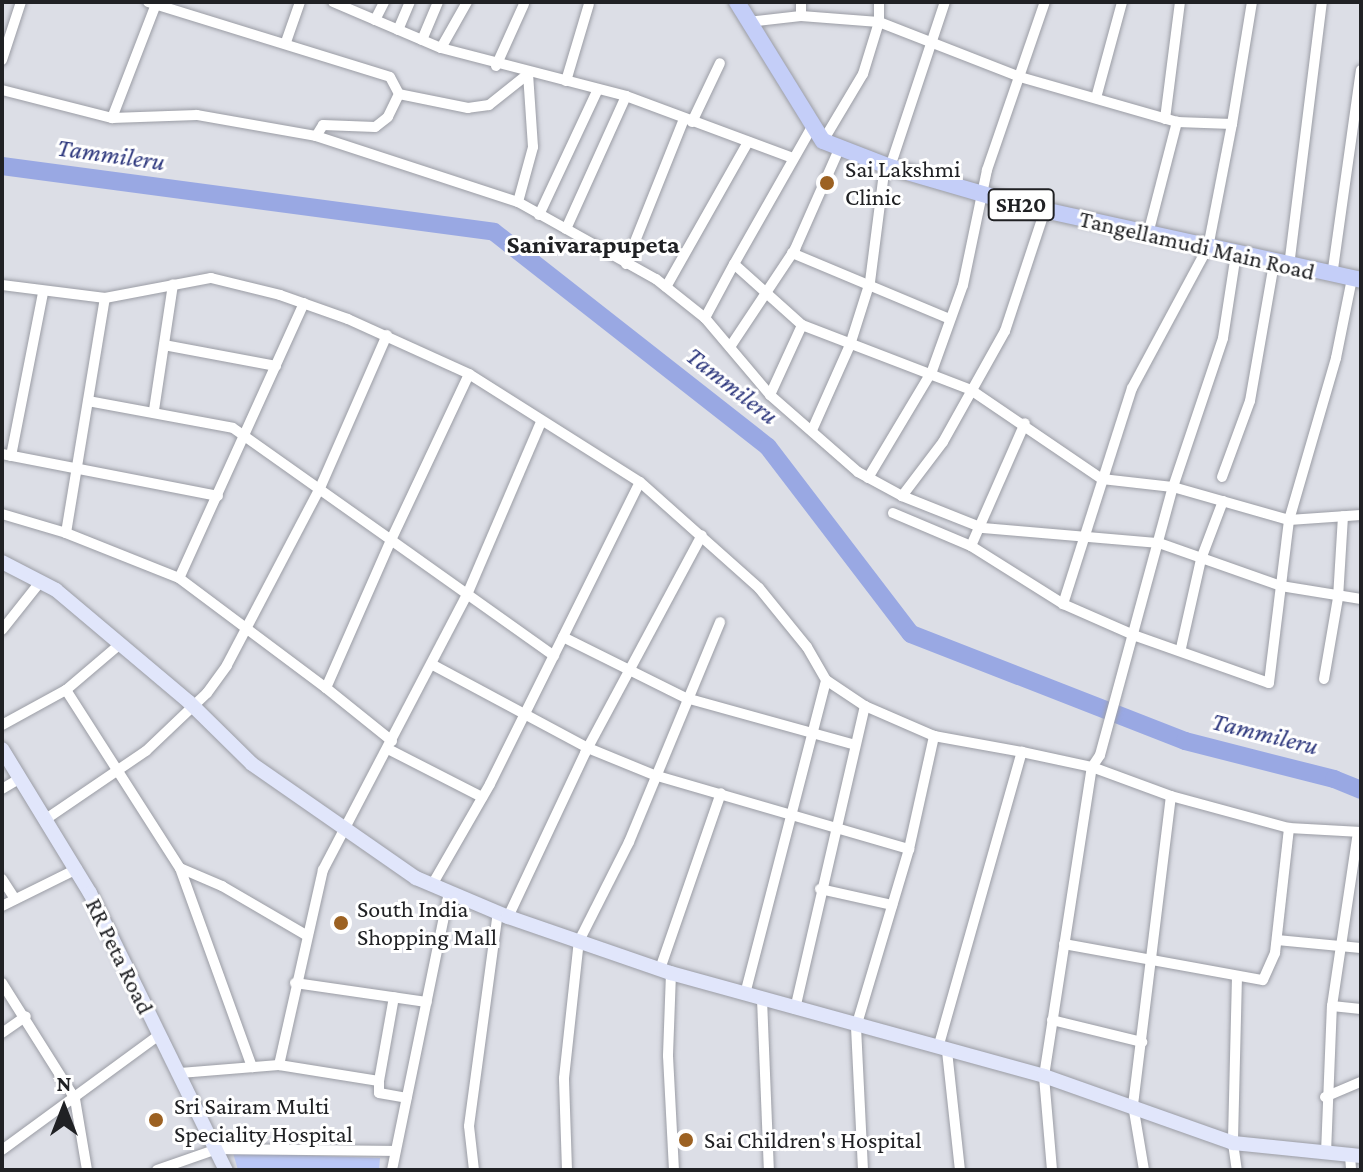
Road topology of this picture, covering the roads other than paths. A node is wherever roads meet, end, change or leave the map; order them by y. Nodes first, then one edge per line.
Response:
1 (21, 2) edge
2 (300, 2) edge
3 (333, 2) edge
4 (384, 2) edge
5 (410, 2) edge
6 (438, 2) edge
7 (467, 2) edge
8 (737, 2) edge
9 (801, 2) edge
10 (879, 2) edge
11 (945, 2) edge
12 (1045, 2) edge
13 (1122, 2) edge
14 (1180, 2) edge
15 (1252, 2) edge
16 (1322, 2) edge
17 (152, 3) edge
18 (524, 4) dead end
19 (589, 4) dead end
20 (181, 6) edge
21 (353, 6) edge
22 (801, 16) junction
23 (375, 20) junction
24 (748, 22) junction
25 (879, 22) junction
26 (398, 30) junction
27 (422, 40) junction
28 (933, 41) junction
29 (286, 42) junction
30 (441, 48) junction
31 (2, 60) edge
32 (720, 63) dead end
33 (496, 66) junction
34 (1361, 70) edge
35 (528, 74) junction
36 (1020, 77) junction
37 (566, 81) junction
38 (598, 89) junction
39 (2, 90) edge
40 (399, 94) junction
41 (626, 96) junction
42 (1096, 98) junction
43 (112, 118) junction
44 (1165, 119) junction
45 (688, 121) junction
46 (1177, 122) junction
47 (1232, 124) junction
48 (813, 125) junction
49 (316, 136) junction
50 (823, 141) junction
51 (748, 142) junction
52 (840, 147) junction
53 (793, 158) junction
54 (888, 166) junction
55 (982, 193) junction
56 (518, 202) junction
57 (1045, 210) junction
58 (539, 215) junction
59 (566, 229) junction
60 (1148, 234) junction
61 (1208, 247) junction
62 (792, 253) junction
63 (1236, 254) junction
64 (626, 264) junction
65 (734, 264) junction
66 (1282, 264) junction
67 (1332, 276) junction
68 (1357, 279) edge
69 (870, 282) junction
70 (173, 284) junction
71 (2, 285) edge
72 (666, 287) junction
73 (767, 291) junction
74 (43, 293) junction
75 (105, 298) junction
76 (304, 303) junction
77 (705, 318) junction
78 (950, 319) junction
79 (802, 325) junction
80 (387, 335) junction
81 (164, 345) junction
82 (850, 345) junction
83 (730, 347) junction
84 (276, 366) junction
85 (932, 371) junction
86 (469, 374) junction
87 (971, 390) junction
88 (770, 395) junction
89 (88, 401) junction
90 (154, 410) junction
91 (541, 422) junction
92 (1025, 423) junction
93 (813, 428) junction
94 (245, 435) junction
95 (6, 455) edge
96 (77, 468) junction
97 (1222, 477) dead end
98 (868, 478) junction
99 (1102, 479) junction
100 (640, 482) junction
101 (1173, 487) junction
102 (320, 488) junction
103 (218, 496) junction
104 (902, 496) junction
105 (1223, 501) junction
106 (893, 513) dead end
107 (2, 514) edge
108 (1361, 515) edge
109 (1343, 516) junction
110 (1289, 520) junction
111 (983, 528) junction
112 (66, 533) junction
113 (702, 535) junction
114 (1083, 539) junction
115 (391, 540) junction
116 (1159, 543) junction
117 (971, 546) junction
118 (1201, 559) junction
119 (2, 562) edge
120 (179, 578) junction
121 (41, 581) junction
122 (1281, 586) junction
123 (466, 597) junction
124 (1338, 598) junction
125 (1361, 599) edge
126 (1063, 604) junction
127 (720, 622) dead end
128 (2, 630) edge
129 (248, 630) junction
130 (1136, 636) junction
131 (563, 637) junction
132 (120, 644) junction
133 (1181, 648) junction
134 (554, 656) junction
135 (433, 665) junction
136 (629, 670) junction
137 (1324, 679) dead end
138 (826, 680) junction
139 (326, 688) junction
140 (66, 690) junction
141 (686, 698) junction
142 (192, 706) junction
143 (865, 706) junction
144 (523, 712) junction
145 (2, 725) edge
146 (812, 735) junction
147 (934, 736) junction
148 (390, 745) junction
149 (855, 745) junction
150 (588, 748) junction
151 (2, 749) edge
152 (1022, 752) junction
153 (1092, 767) junction
154 (120, 771) junction
155 (654, 775) junction
156 (20, 778) junction
157 (2, 789) edge
158 (721, 793) junction
159 (1171, 796) junction
160 (482, 797) junction
161 (790, 817) junction
162 (46, 819) junction
163 (1289, 828) junction
164 (835, 830) junction
165 (343, 832) junction
166 (1359, 832) edge
167 (909, 849) junction
168 (180, 868) junction
169 (77, 869) junction
170 (2, 879) edge
171 (432, 885) junction
172 (820, 889) junction
173 (449, 892) junction
174 (15, 899) junction
175 (892, 905) junction
176 (2, 906) edge
177 (503, 915) junction
178 (306, 935) junction
179 (1277, 940) junction
180 (579, 941) junction
181 (1064, 944) junction
182 (1339, 946) junction
183 (1361, 948) edge
184 (1149, 962) junction
185 (666, 971) junction
186 (1237, 976) junction
187 (2, 983) edge
188 (295, 983) junction
189 (745, 994) junction
190 (394, 997) junction
191 (762, 999) junction
192 (427, 1002) junction
193 (1332, 1006) junction
194 (795, 1009) junction
195 (1361, 1009) edge
196 (26, 1016) junction
197 (1052, 1020) junction
198 (856, 1027) junction
199 (2, 1033) edge
200 (159, 1035) junction
201 (1142, 1042) junction
202 (943, 1050) junction
203 (279, 1065) junction
204 (252, 1067) junction
205 (180, 1073) junction
206 (1044, 1076) junction
207 (379, 1081) junction
208 (1361, 1082) edge
209 (1325, 1097) junction
210 (407, 1098) junction
211 (75, 1099) junction
212 (1133, 1105) junction
213 (1233, 1143) junction
214 (217, 1149) junction
215 (2, 1150) edge
216 (395, 1151) junction
217 (1326, 1153) junction
218 (1354, 1160) edge
219 (87, 1170) edge
220 (157, 1170) edge
221 (226, 1170) edge
222 (392, 1170) edge
223 (474, 1170) edge
224 (567, 1170) edge
225 (674, 1170) edge
226 (769, 1170) edge
227 (863, 1170) edge
228 (960, 1170) edge
229 (1052, 1170) edge
230 (1144, 1170) edge
231 (1237, 1170) edge

1 - 31 street
2 - 29 street
3 - 21 street
4 - 23 street
5 - 26 street
6 - 27 street
7 - 30 street
8 - 24 main road
9 - 22 street
10 - 25 street
11 - 28 street
12 - 36 street
13 - 42 street
14 - 44 street
15 - 47 street
16 - 66 street
17 - 20 street
17 - 43 street
18 - 33 street
19 - 37 street
20 - 29 street
21 - 23 street
22 - 24 street
22 - 25 street
23 - 26 street
24 - 48 main road
25 - 28 street
25 - 50 street
26 - 27 street
27 - 30 street
28 - 36 street
28 - 54 street
29 - 40 street
30 - 33 street
32 - 45 street
33 - 35 street
34 - 67 street
35 - 37 street
35 - 40 street
35 - 56 street
36 - 42 street
36 - 55 street
37 - 38 street
38 - 41 street
38 - 58 street
39 - 43 street
40 - 49 street
41 - 45 street
41 - 59 street
42 - 44 street
43 - 49 street
44 - 46 street
45 - 51 street
45 - 64 street
46 - 47 street
46 - 60 street
47 - 61 street
48 - 50 main road
48 - 53 street
49 - 56 street
50 - 52 main road, Tangellamudi Main Road / SH20
51 - 53 street
51 - 72 street
52 - 54 main road, Tangellamudi Main Road / SH20
52 - 62 street
53 - 65 street
54 - 55 main road, Tangellamudi Main Road / SH20
54 - 69 street
55 - 57 main road, Tangellamudi Main Road / SH20
55 - 78 street
56 - 58 street
57 - 60 main road, Tangellamudi Main Road / SH20
57 - 87 street
58 - 59 street
59 - 64 street
60 - 61 main road, Tangellamudi Main Road / SH20
61 - 63 main road, Tangellamudi Main Road / SH20
61 - 99 street
62 - 69 street
62 - 73 street
63 - 66 main road, Tangellamudi Main Road / SH20
63 - 101 street
64 - 72 street
65 - 73 street
65 - 77 street
66 - 67 main road, Tangellamudi Main Road / SH20
66 - 97 street
67 - 68 main road, Tangellamudi Main Road / SH20
68 - 110 street
69 - 78 street
69 - 82 street
70 - 75 street
70 - 76 street
70 - 81 street
71 - 74 street
72 - 77 street
73 - 79 street
73 - 83 street
74 - 75 street
74 - 95 street
75 - 89 street
76 - 80 street
76 - 84 street
77 - 83 street
78 - 85 street
79 - 82 street
79 - 88 street
80 - 86 street
80 - 102 street
81 - 84 street
81 - 90 street
82 - 85 street
82 - 93 street
83 - 88 street
84 - 94 street
85 - 87 street
85 - 98 street
86 - 91 street
86 - 115 street
87 - 92 street
87 - 104 street
88 - 93 street
89 - 90 street
89 - 96 street
90 - 94 street
91 - 100 street
91 - 123 street
92 - 99 street
92 - 111 street
93 - 98 street
94 - 102 street
94 - 103 street
95 - 96 street
96 - 103 street
96 - 112 street
98 - 104 street
99 - 101 street
99 - 114 street
100 - 113 street
100 - 131 street
101 - 105 street
101 - 116 street
102 - 115 street
102 - 129 street
103 - 120 street
104 - 111 street
105 - 110 street
105 - 118 street
106 - 117 street
107 - 112 street
108 - 109 street
109 - 110 street
109 - 124 street
110 - 122 street
111 - 114 street
111 - 117 street
112 - 120 street
113 - 136 street
113 - 138 street
114 - 116 street
114 - 126 street
115 - 123 street
115 - 139 street
116 - 118 street
116 - 130 street
117 - 126 street
118 - 122 street
118 - 133 street
119 - 121 main road
120 - 129 street
121 - 128 street
121 - 132 main road
122 - 124 street
122 - 133 street
123 - 134 street
123 - 135 street
124 - 125 street
124 - 137 street
126 - 130 street
127 - 141 street
129 - 139 street
129 - 142 street
130 - 133 street
130 - 153 street
131 - 134 street
131 - 136 street
132 - 140 street
132 - 142 main road
134 - 144 street
135 - 144 street
135 - 148 street
136 - 141 street
136 - 150 street
138 - 143 street
138 - 146 street
139 - 148 street
140 - 145 street
140 - 154 street
141 - 146 street
141 - 155 street
142 - 154 street
142 - 165 main road
143 - 147 street
143 - 149 street
144 - 150 street
144 - 160 street
146 - 149 street
146 - 161 street
147 - 152 street
147 - 167 street
148 - 160 street
148 - 165 street
149 - 164 street
150 - 155 street
150 - 177 street
151 - 156 main road, RR Peta Road
152 - 153 street
152 - 202 street
153 - 159 street
153 - 181 street
154 - 162 street
154 - 168 street
155 - 158 street
155 - 180 street
156 - 157 street
156 - 162 main road, RR Peta Road
158 - 161 street
158 - 185 street
159 - 163 street
159 - 184 street
160 - 171 street
161 - 164 street
161 - 189 street
162 - 169 main road, RR Peta Road
163 - 166 street
163 - 179 street
164 - 167 street
164 - 172 street
165 - 171 main road
165 - 178 street
166 - 182 street
167 - 175 street
168 - 178 street
168 - 204 street
169 - 174 street
169 - 200 main road, RR Peta Road
170 - 174 street
171 - 173 main road
172 - 175 street
172 - 194 street
173 - 177 main road
173 - 192 street
174 - 176 street
175 - 198 street
177 - 180 main road
177 - 223 street
178 - 188 street
179 - 182 street
179 - 186 street
180 - 185 main road
180 - 224 street
181 - 184 street
181 - 197 street
182 - 183 street
182 - 193 street
184 - 186 street
184 - 201 street
185 - 189 main road
185 - 225 street
186 - 213 street
187 - 196 street
188 - 190 street
188 - 203 street
189 - 191 main road
190 - 192 street
190 - 207 street
191 - 194 main road
191 - 226 street
192 - 210 street
193 - 195 street
193 - 209 street
194 - 198 main road
196 - 199 street
196 - 211 street
197 - 201 street
197 - 206 street
198 - 202 main road
198 - 227 street
200 - 205 main road, RR Peta Road
200 - 211 street
201 - 212 street
202 - 206 main road
202 - 228 street
203 - 204 street
203 - 207 street
204 - 205 street
205 - 214 main road, RR Peta Road
206 - 212 main road
206 - 229 street
207 - 210 street
208 - 209 street
209 - 217 street
210 - 216 street
211 - 215 street
211 - 219 street
212 - 213 main road
212 - 230 street
213 - 217 main road
213 - 231 street
214 - 216 street
214 - 220 street
214 - 221 main road, RR Peta Road
216 - 222 street
217 - 218 main road

